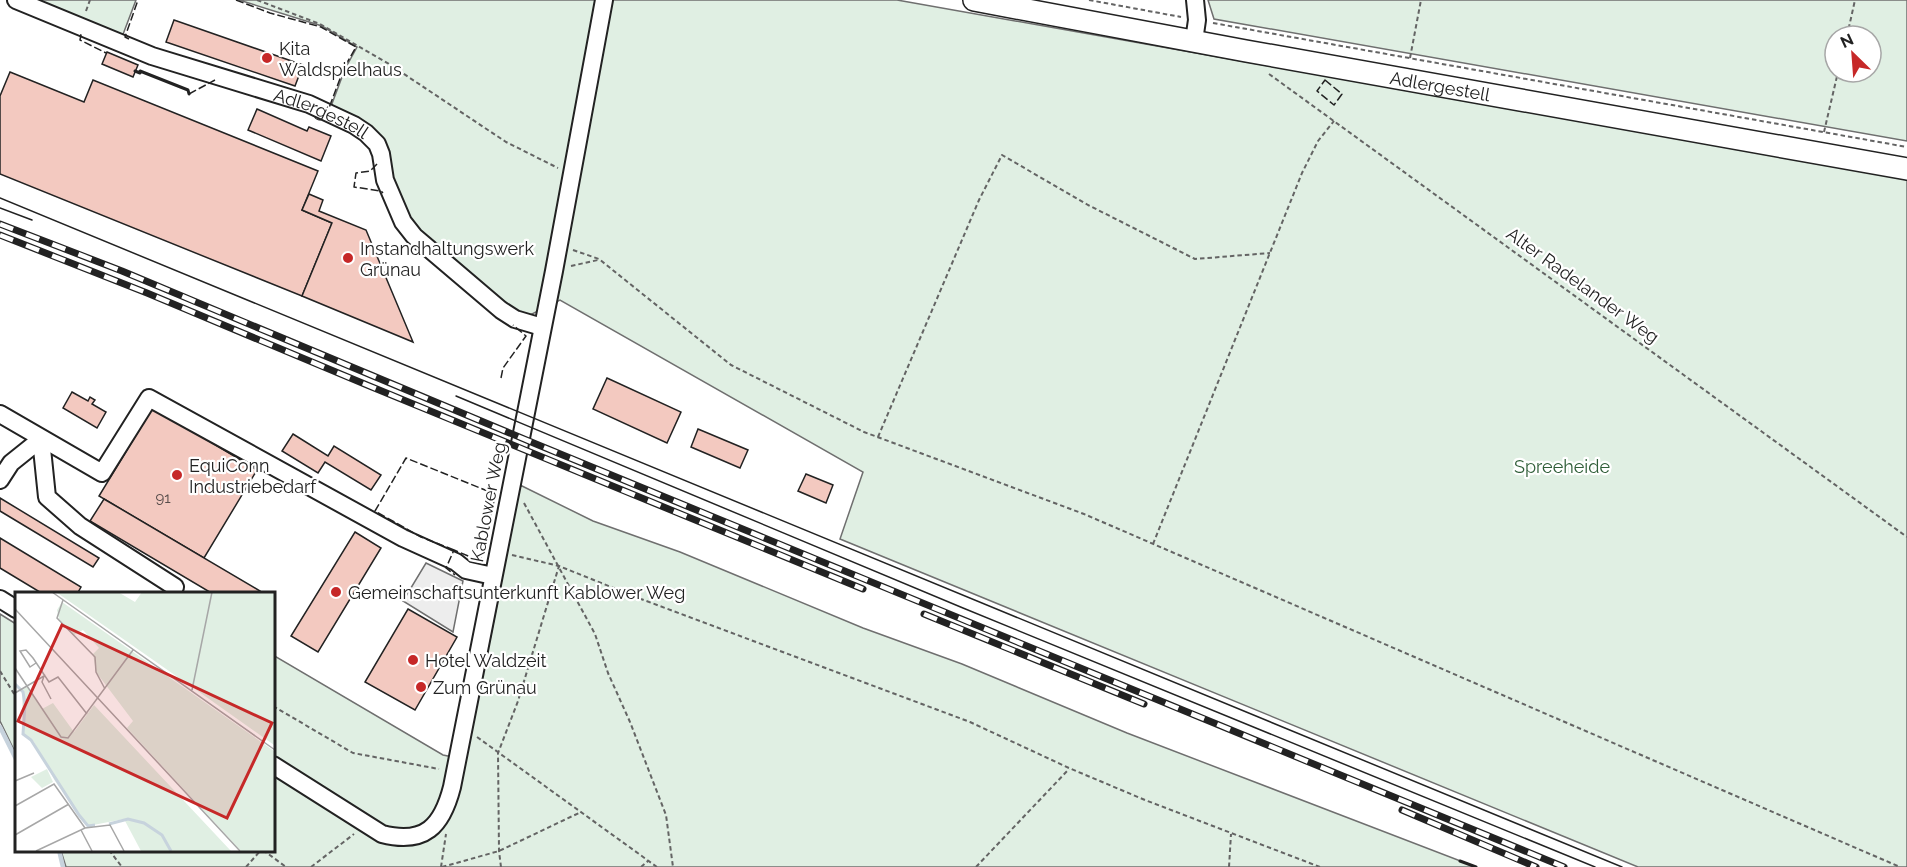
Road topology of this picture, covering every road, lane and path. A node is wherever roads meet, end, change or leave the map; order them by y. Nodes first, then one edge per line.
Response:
1 (16, 0) edge
2 (257, 0) edge
3 (604, 0) edge
4 (974, 0) edge
5 (1089, 0) edge
6 (1195, 0) edge
7 (1421, 0) edge
8 (1855, 0) edge
9 (1197, 20) junction
10 (1850, 24) edge
11 (1194, 41) junction
12 (1410, 58) junction
13 (1268, 73) dead end
14 (1835, 84) edge
15 (1334, 121) junction
16 (1824, 132) junction
17 (1907, 147) edge
18 (1907, 169) edge
19 (572, 174) junction
20 (558, 245) junction
21 (1270, 253) junction
22 (599, 260) junction
23 (554, 271) junction
24 (542, 327) junction
25 (0, 414) edge
26 (878, 438) junction
27 (41, 439) junction
28 (5, 459) edge
29 (0, 480) edge
30 (510, 492) junction
31 (1907, 537) edge
32 (1153, 544) junction
33 (498, 552) junction
34 (559, 566) junction
35 (494, 576) junction
36 (176, 587) dead end
37 (0, 599) edge
38 (15, 608) edge
39 (0, 671) edge
40 (15, 696) edge
41 (274, 707) edge
42 (463, 730) junction
43 (498, 753) junction
44 (274, 766) edge
45 (1069, 768) junction
46 (455, 771) junction
47 (582, 812) junction
48 (366, 825) junction
49 (1231, 834) junction
50 (499, 851) junction
51 (111, 852) edge
52 (260, 852) edge
53 (265, 852) edge
54 (648, 861) junction
55 (122, 867) edge
56 (246, 867) edge
57 (286, 867) edge
58 (311, 867) edge
59 (442, 867) edge
60 (501, 867) edge
61 (641, 867) edge
62 (657, 867) edge
63 (673, 867) edge
64 (976, 867) edge
65 (1229, 867) edge
66 (1320, 867) edge
67 (1900, 867) edge

1 - 24 street, Adlergestell
2 - 19 path
3 - 19 street, Kablower Weg
4 - 11 main road, Adlergestell
5 - 9 path
6 - 9 street
7 - 12 path
8 - 10 path
9 - 11 street
9 - 12 path
11 - 18 main road, Adlergestell
12 - 16 path
13 - 15 path, Alter Radelander Weg
14 - 16 path
15 - 21 path
15 - 31 path, Alter Radelander Weg
16 - 17 path
19 - 20 street, Kablower Weg
20 - 22 path
20 - 23 street, Kablower Weg
21 - 26 path
21 - 32 path
22 - 23 path
22 - 26 path
23 - 24 street, Kablower Weg
24 - 30 street, Kablower Weg
25 - 27 street
26 - 32 path
27 - 28 street
27 - 35 street
27 - 36 street
28 - 29 street
30 - 33 street, Kablower Weg
30 - 34 path
32 - 67 path
33 - 34 path
33 - 35 street, Kablower Weg
34 - 43 path
34 - 45 path
34 - 63 path
35 - 42 street, Kablower Weg
37 - 38 street
39 - 40 path
41 - 46 path
42 - 43 path
42 - 46 street, Kablower Weg
43 - 47 path
43 - 50 path
44 - 48 street, Kablower Weg
45 - 49 path
45 - 64 path
46 - 48 street, Kablower Weg
47 - 50 path
47 - 54 path
48 - 58 path
49 - 65 path
49 - 66 path
50 - 59 path
50 - 60 path
51 - 55 path
52 - 56 path
53 - 57 path
54 - 61 path
54 - 62 path

